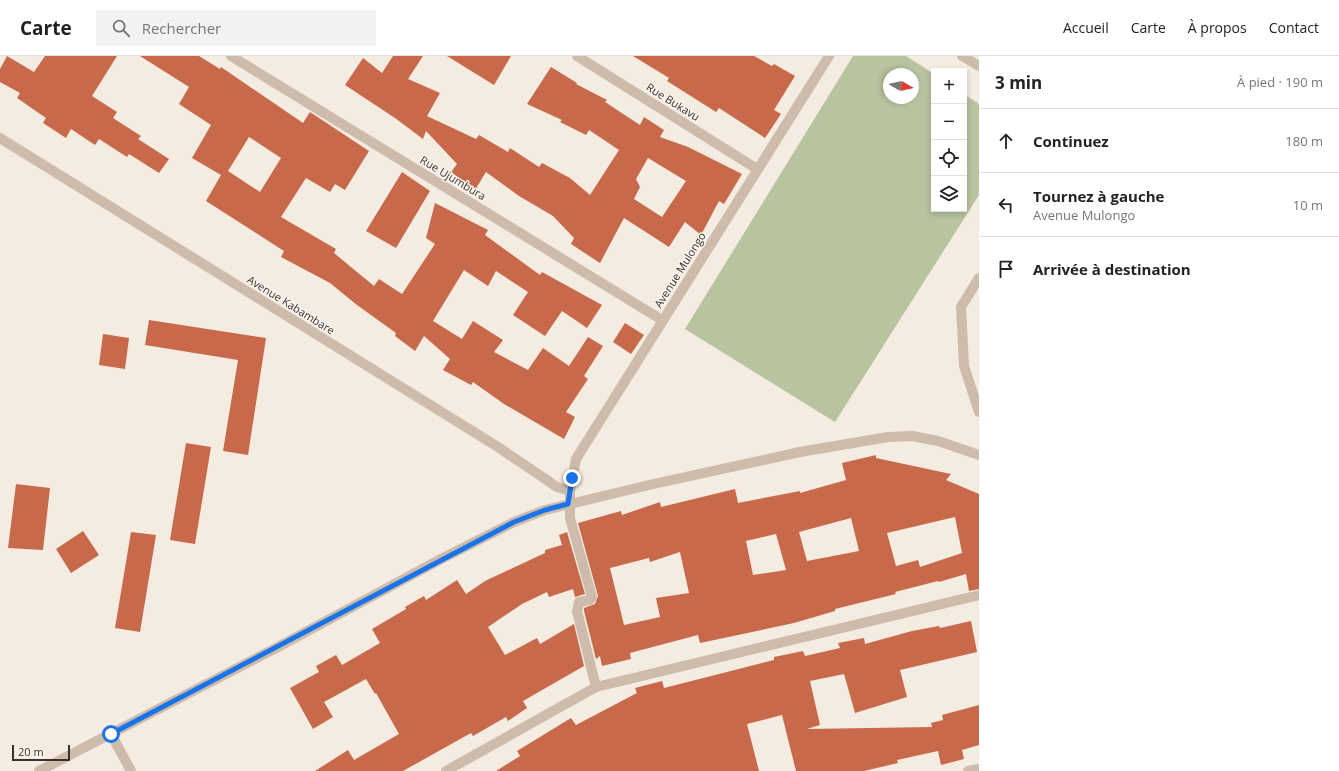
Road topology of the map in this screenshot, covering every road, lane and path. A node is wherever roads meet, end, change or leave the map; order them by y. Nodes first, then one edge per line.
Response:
1 (231, 56) edge
2 (577, 56) edge
3 (829, 56) edge
4 (962, 56) edge
5 (979, 66) edge
6 (0, 138) edge
7 (757, 169) junction
8 (979, 278) edge
9 (662, 320) junction
10 (979, 412) edge
11 (979, 454) edge
12 (570, 491) junction
13 (568, 504) junction
14 (979, 595) edge
15 (596, 687) junction
16 (111, 734) junction
17 (979, 769) edge
18 (39, 771) edge
19 (131, 771) edge
20 (446, 771) edge
21 (968, 771) edge

1 - 9 street, Rue Ujumbura
2 - 7 street, Rue Bukavu
3 - 7 street, Avenue Mulongo
4 - 5 street
6 - 12 street, Avenue Kabambare
7 - 9 street, Avenue Mulongo
8 - 10 street
9 - 12 street, Avenue Mulongo
11 - 13 street
12 - 13 street, Avenue Mulongo
13 - 15 street
13 - 16 street
14 - 15 street
15 - 20 street
16 - 18 street
16 - 19 street
17 - 21 street

